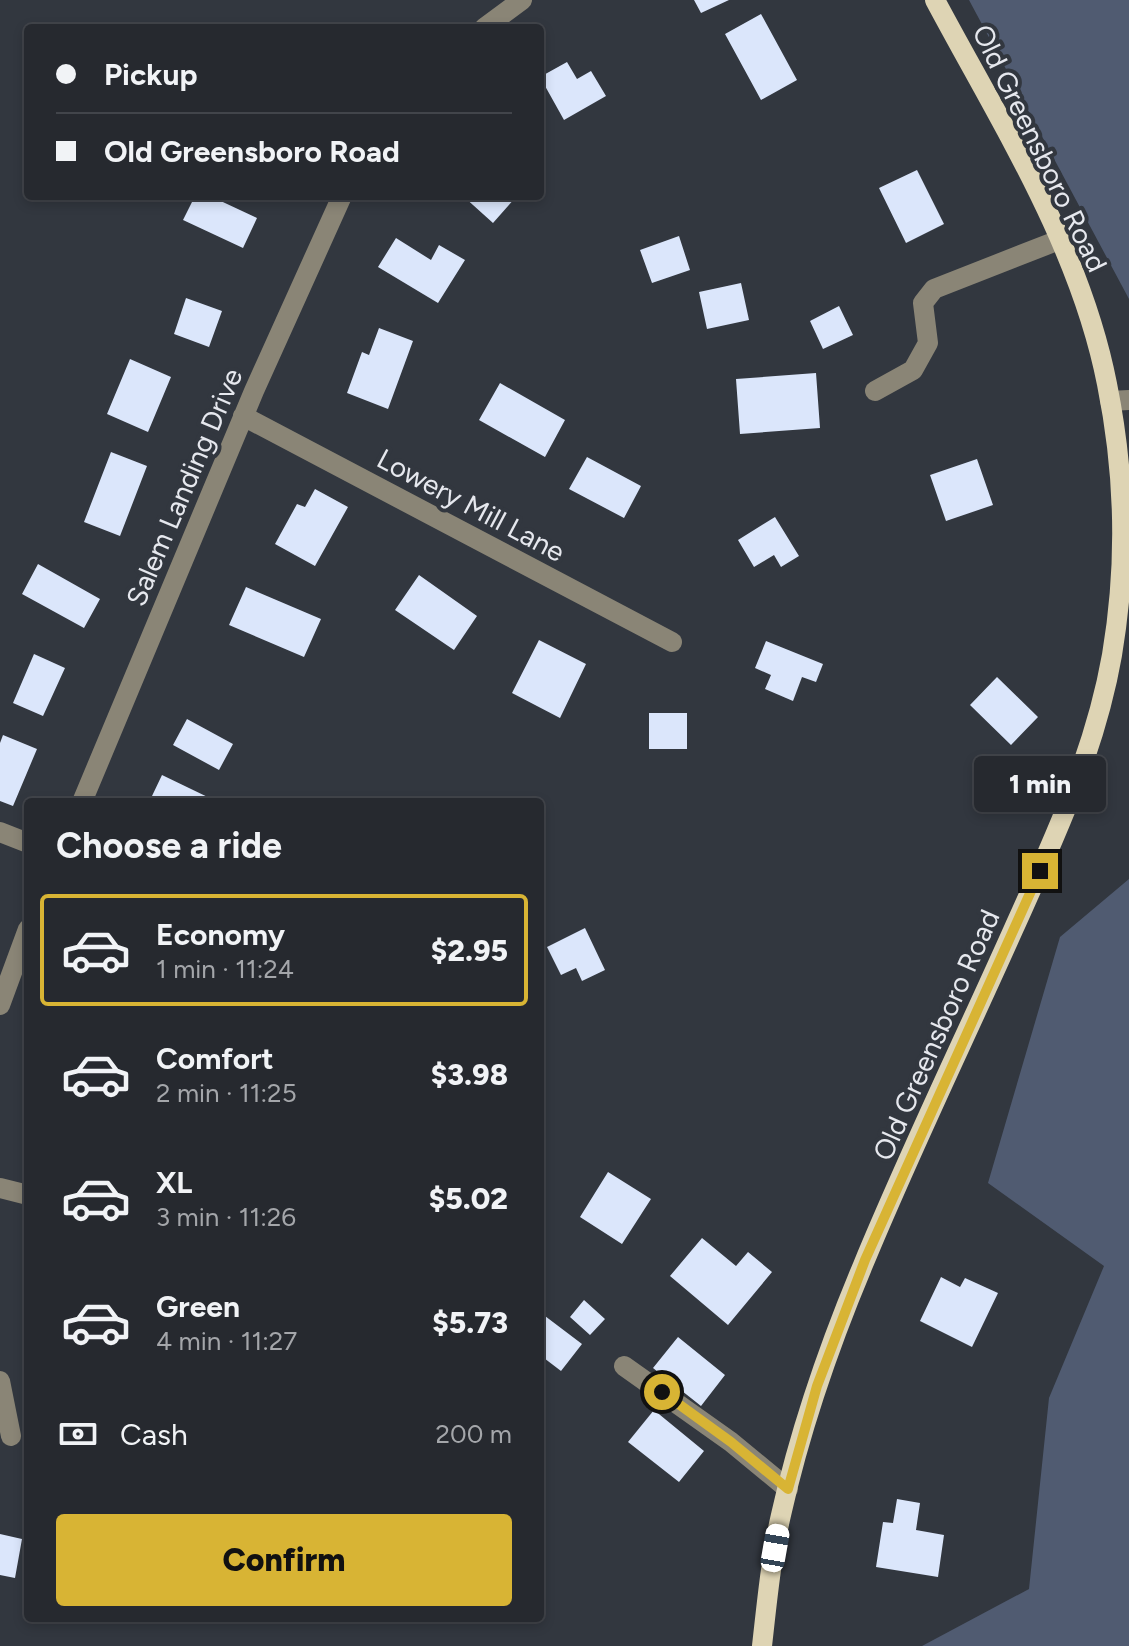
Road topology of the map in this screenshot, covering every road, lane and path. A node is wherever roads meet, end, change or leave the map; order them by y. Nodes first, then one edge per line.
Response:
1 (522, 0) edge
2 (935, 0) edge
3 (489, 24) edge
4 (340, 200) edge
5 (1059, 240) junction
6 (875, 391) dead end
7 (1120, 400) edge
8 (243, 416) junction
9 (1124, 478) edge
10 (672, 642) dead end
11 (84, 798) edge
12 (0, 832) edge
13 (24, 841) edge
14 (24, 940) edge
15 (0, 1005) edge
16 (0, 1188) edge
17 (24, 1194) edge
18 (624, 1366) dead end
19 (0, 1381) edge
20 (11, 1436) dead end
21 (788, 1489) junction
22 (762, 1646) edge

1 - 3 street
2 - 5 main road, Old Greensboro Road
4 - 8 street, Salem Landing Drive
5 - 6 street
5 - 7 main road, Old Greensboro Road
7 - 9 main road, Old Greensboro Road
8 - 10 street, Lowery Mill Lane
8 - 11 street, Salem Landing Drive
9 - 21 main road, Old Greensboro Road
12 - 13 street
14 - 15 street
16 - 17 street
18 - 21 street
19 - 20 street
21 - 22 main road, Old Greensboro Road

